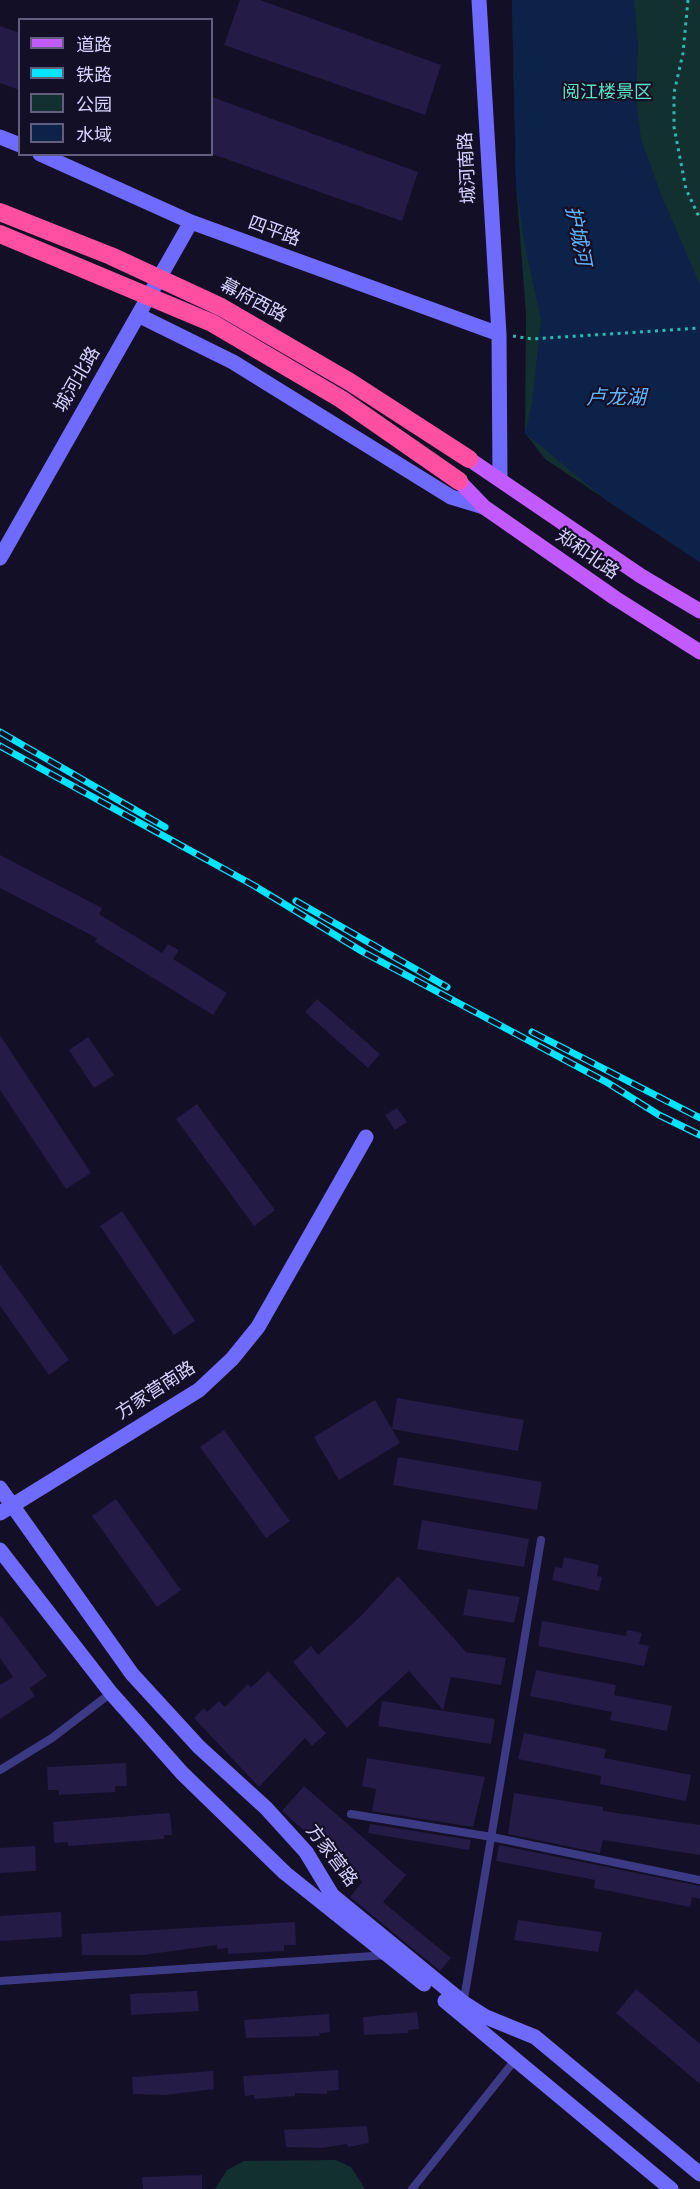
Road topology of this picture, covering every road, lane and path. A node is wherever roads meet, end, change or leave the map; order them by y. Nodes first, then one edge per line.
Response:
1 (478, 0) edge
2 (688, 0) edge
3 (0, 137) edge
4 (18, 145) edge
5 (44, 156) edge
6 (0, 212) edge
7 (700, 219) edge
8 (191, 222) junction
9 (0, 234) edge
10 (138, 315) junction
11 (700, 328) edge
12 (499, 334) junction
13 (532, 339) dead end
14 (469, 459) joint
15 (500, 479) junction
16 (459, 481) joint
17 (484, 507) junction
18 (0, 558) edge
19 (700, 611) edge
20 (700, 652) edge
21 (366, 1137) dead end
22 (0, 1488) edge
23 (6, 1509) edge
24 (541, 1540) dead end
25 (0, 1550) edge
26 (111, 1693) junction
27 (0, 1770) edge
28 (351, 1814) dead end
29 (492, 1837) junction
30 (699, 1880) edge
31 (388, 1955) junction
32 (0, 1981) edge
33 (463, 2009) junction
34 (515, 2060) junction
35 (700, 2174) edge
36 (412, 2189) edge
37 (671, 2189) edge

1 - 12 street, 城河南路
2 - 7 path
3 - 4 street
5 - 8 street, 四平路
6 - 14 highway, 幕府西路, bridge
8 - 10 street, 城河北路
8 - 12 street, 四平路
9 - 16 highway, bridge
10 - 17 street
10 - 18 street, 城河北路
11 - 13 path
12 - 15 street, 城河南路
14 - 15 main road, 郑和北路
15 - 19 main road, 郑和北路
16 - 17 main road, 郑和北路
17 - 20 main road, 郑和北路
21 - 23 street, 方家营南路
22 - 23 street, 方家营路
23 - 33 street, 方家营路
24 - 29 lane
25 - 26 street, 方家营路
26 - 27 lane
26 - 31 street, 方家营路
28 - 29 lane
29 - 30 lane
29 - 33 lane
31 - 32 lane
31 - 33 street, 方家营路
33 - 34 street, 方家营路
33 - 35 street, 方家营路
34 - 36 lane
34 - 37 street, 方家营路

